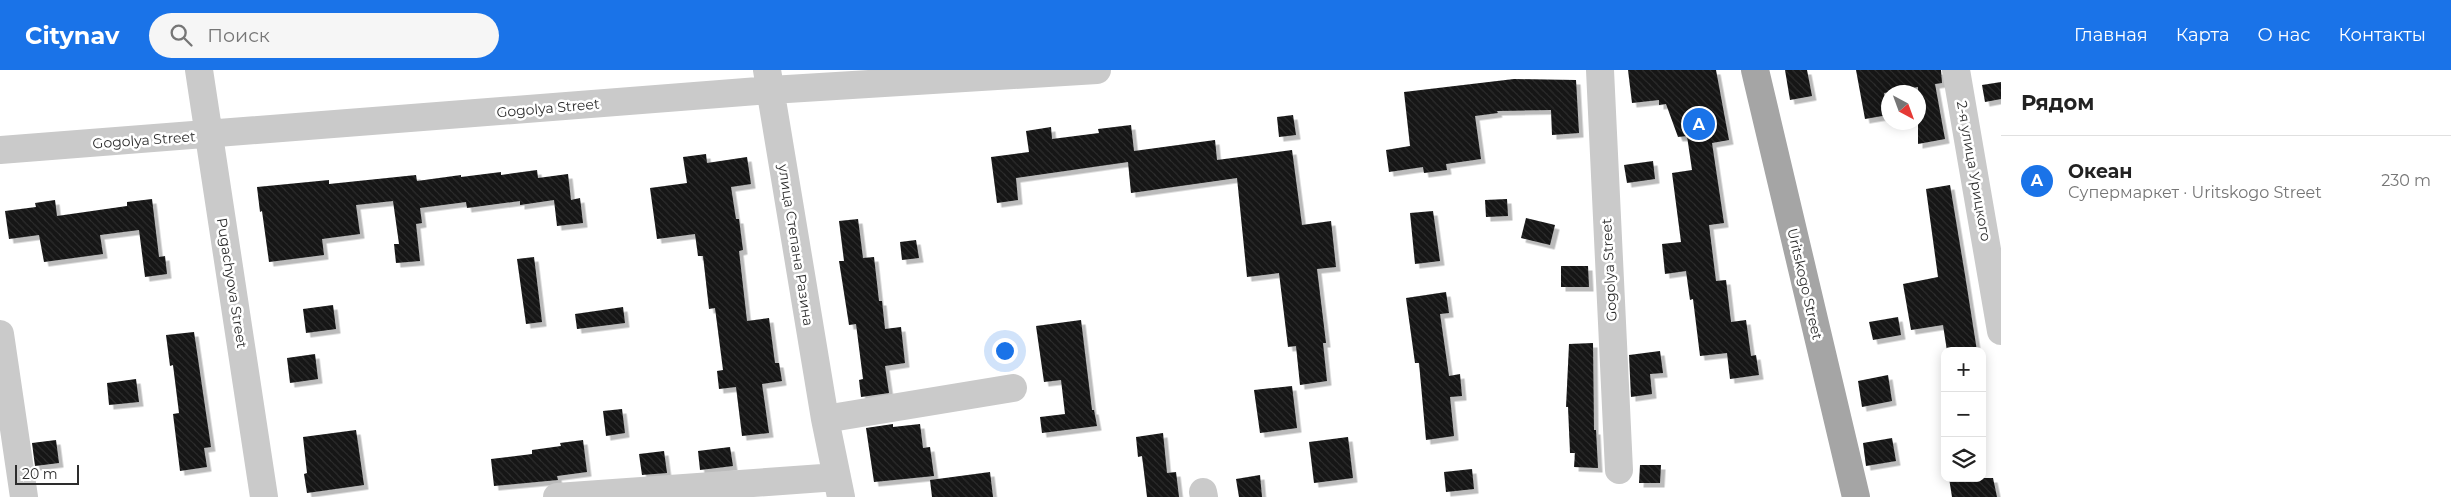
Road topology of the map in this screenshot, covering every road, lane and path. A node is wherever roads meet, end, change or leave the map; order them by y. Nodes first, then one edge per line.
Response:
1 (199, 70) edge
2 (1097, 70) edge
3 (1600, 70) edge
4 (1754, 70) edge
5 (1956, 70) edge
6 (769, 80) edge
7 (209, 135) junction
8 (0, 150) edge
9 (2001, 331) edge
10 (0, 334) edge
11 (1013, 388) dead end
12 (826, 419) junction
13 (1619, 470) dead end
14 (839, 487) edge
15 (651, 494) edge
16 (24, 497) edge
17 (264, 497) edge
18 (557, 497) edge
19 (1856, 497) edge

1 - 7 street, Pugachyova Street
2 - 6 street, Gogolya Street
3 - 13 street, Gogolya Street
4 - 19 main road, Uritskogo Street
5 - 9 street, 2-я улица Урицкого
6 - 7 street, Gogolya Street
6 - 12 street, улица Степана Разина
7 - 8 street, Gogolya Street
7 - 17 street, Pugachyova Street
10 - 16 street
11 - 12 street
12 - 14 street, улица Степана Разина
14 - 15 street, улица Степана Разина
15 - 18 street, улица Степана Разина

